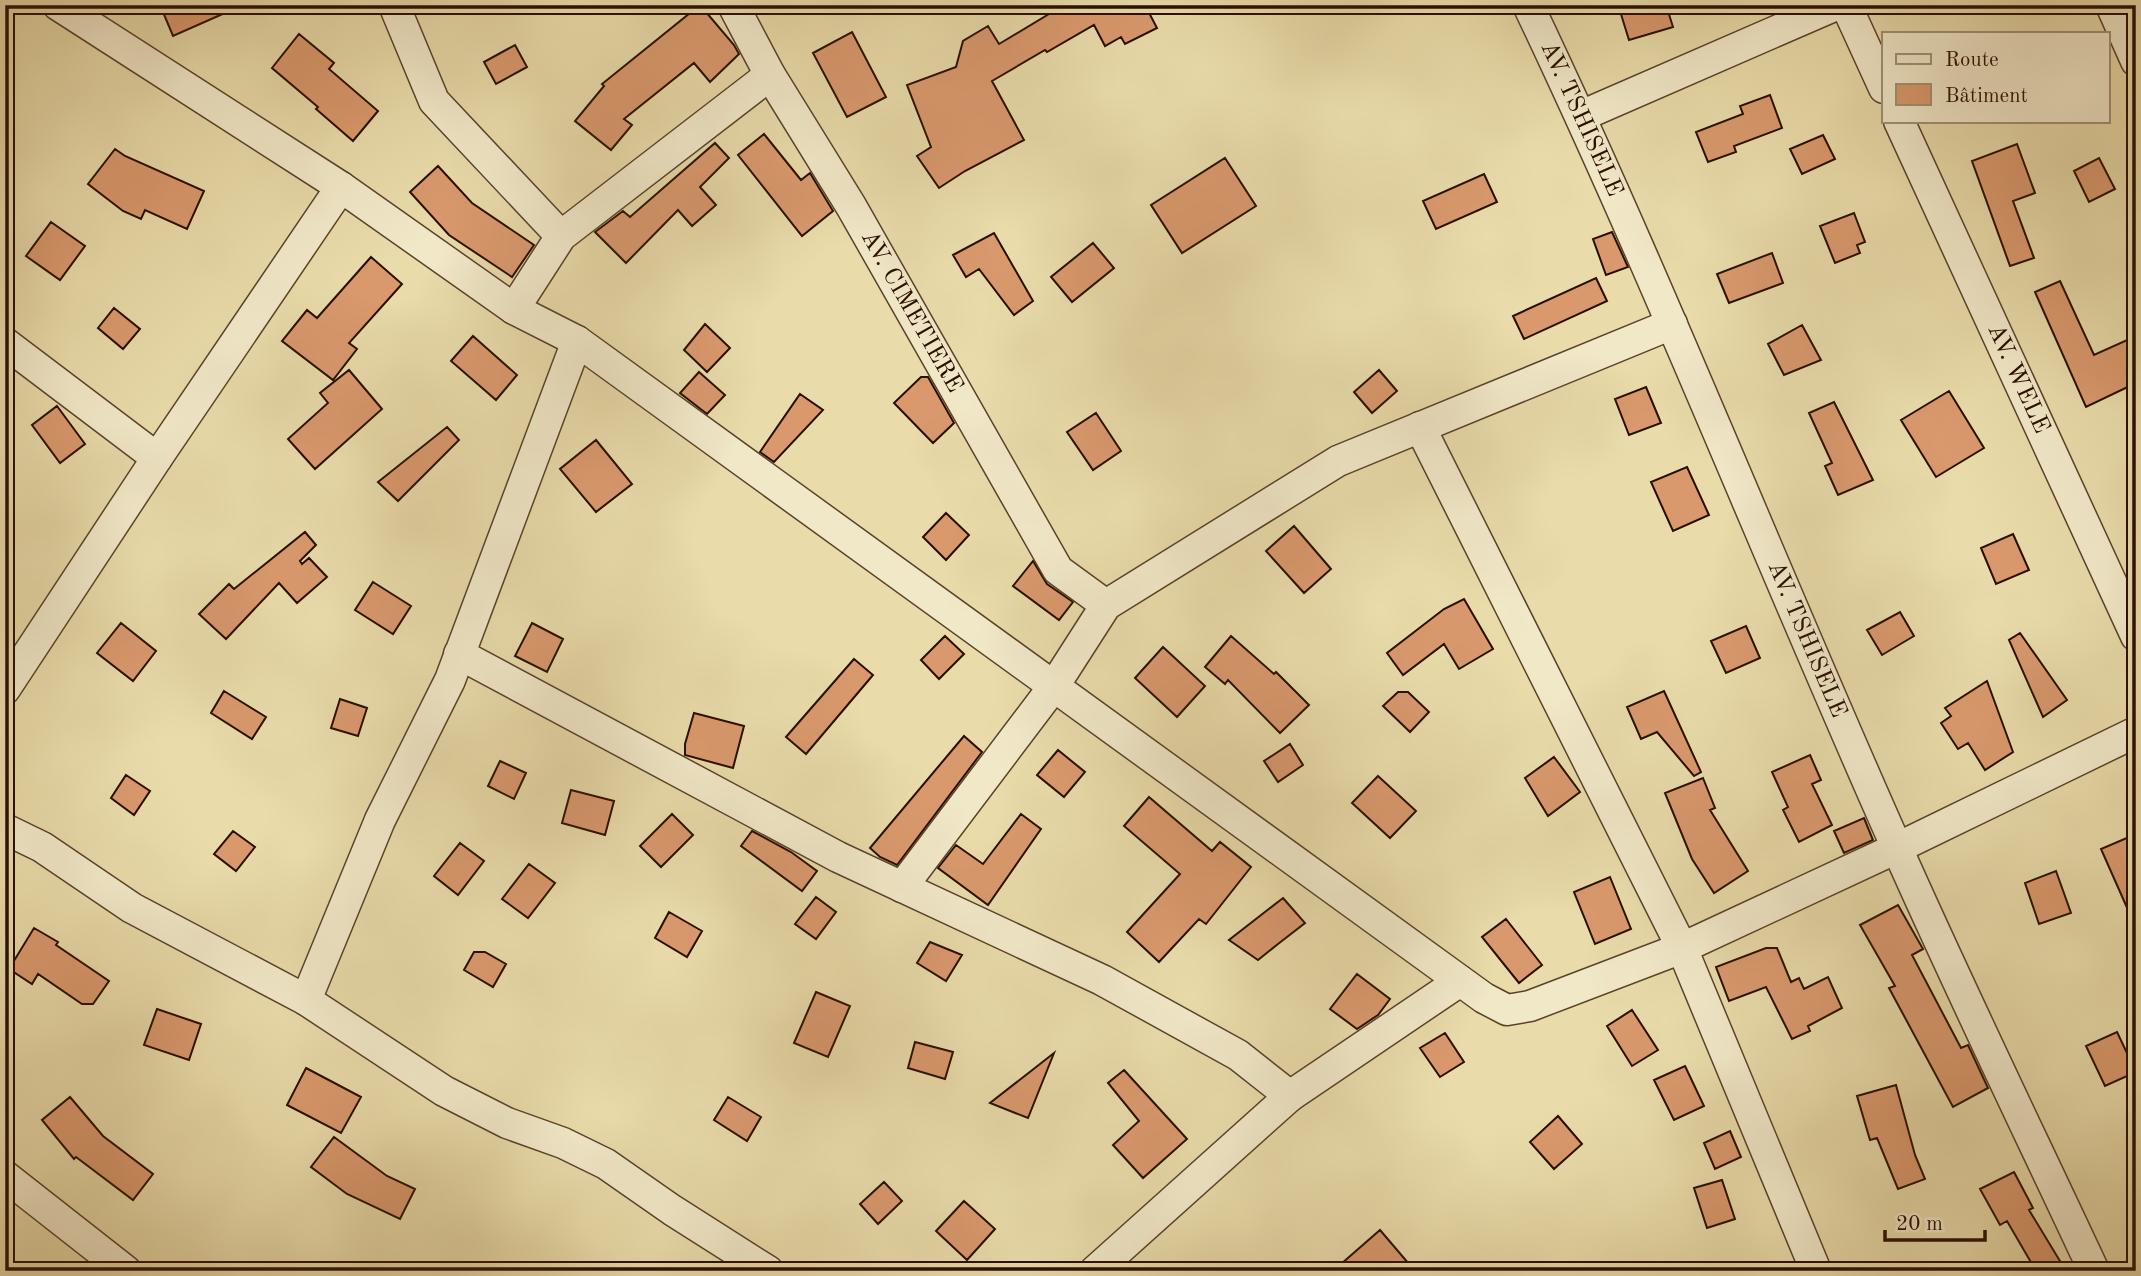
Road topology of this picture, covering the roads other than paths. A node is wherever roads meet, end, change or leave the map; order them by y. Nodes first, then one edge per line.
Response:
1 (58, 5) edge
2 (394, 5) edge
3 (733, 5) edge
4 (1528, 5) edge
5 (1836, 5) edge
6 (1846, 5) edge
7 (2111, 5) edge
8 (2136, 61) edge
9 (770, 75) junction
10 (1882, 84) edge
11 (1581, 116) junction
12 (1899, 122) edge
13 (341, 187) junction
14 (561, 236) junction
15 (514, 309) junction
16 (1672, 324) junction
17 (578, 341) junction
18 (5, 343) edge
19 (1420, 427) junction
20 (158, 458) junction
21 (1106, 605) junction
22 (2136, 636) edge
23 (459, 654) junction
24 (1054, 686) junction
25 (5, 689) edge
26 (2136, 732) edge
27 (5, 829) edge
28 (1897, 848) junction
29 (902, 887) junction
30 (1682, 948) junction
31 (1460, 981) junction
32 (306, 1000) junction
33 (1290, 1096) junction
34 (5, 1176) edge
35 (126, 1271) edge
36 (768, 1271) edge
37 (1096, 1271) edge
38 (1816, 1271) edge
39 (2094, 1271) edge

1 - 13 street
2 - 14 street
3 - 9 street, AV. CIMETIERE
4 - 11 street, AV. TSHISELE
5 - 11 street
6 - 10 street
7 - 8 street
9 - 14 street
9 - 21 street, AV. CIMETIERE
11 - 16 street, AV. TSHISELE
12 - 22 street, AV. WELE
13 - 15 street
13 - 20 street
14 - 15 street
15 - 17 street
16 - 19 street
16 - 28 street, AV. TSHISELE
17 - 23 street
17 - 24 street
18 - 20 street
19 - 21 street
19 - 30 street
20 - 25 street
21 - 24 street
23 - 29 street
23 - 32 street
24 - 29 street
24 - 31 street
26 - 28 street
27 - 32 street
28 - 30 street
28 - 39 street, AV. TSHISELE
29 - 33 street
30 - 31 street
30 - 38 street
31 - 33 street
32 - 36 street
33 - 37 street
34 - 35 street

